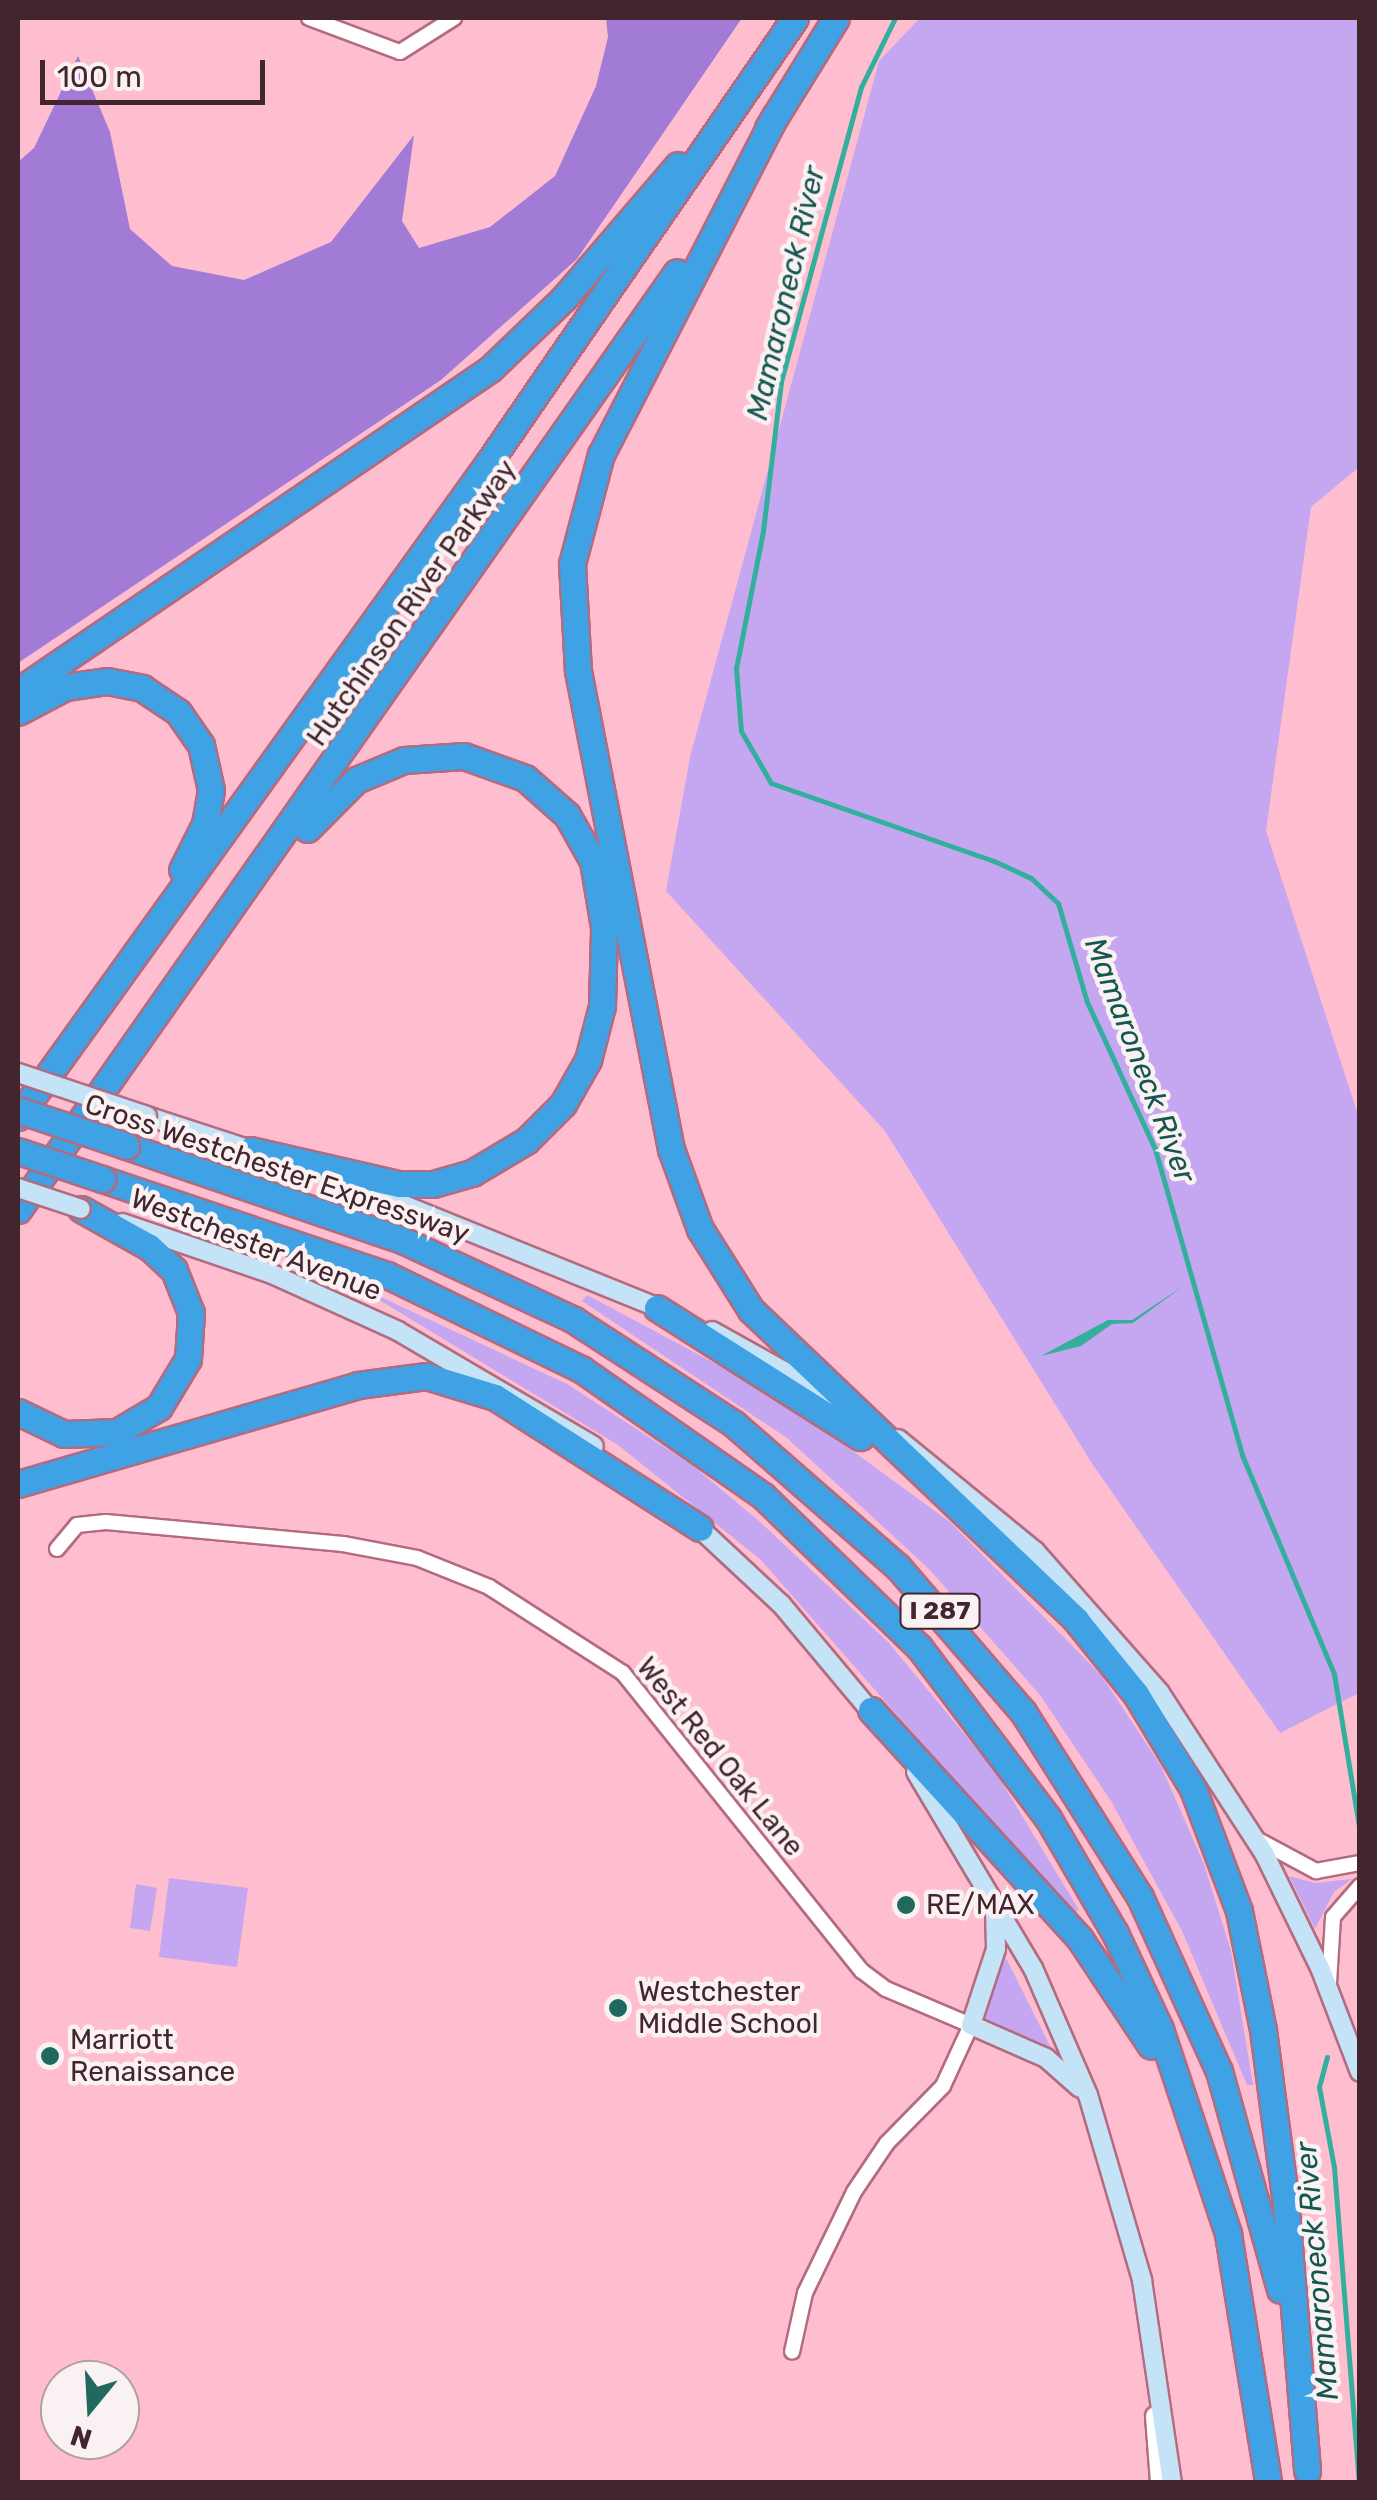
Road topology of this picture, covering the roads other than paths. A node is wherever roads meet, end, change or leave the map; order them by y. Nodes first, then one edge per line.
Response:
1 (309, 18) edge
2 (454, 18) edge
3 (795, 18) edge
4 (836, 18) edge
5 (742, 96) junction
6 (775, 116) junction
7 (18, 691) edge
8 (18, 712) edge
9 (214, 934) junction
10 (121, 974) junction
11 (18, 1073) edge
12 (18, 1114) edge
13 (250, 1150) junction
14 (18, 1151) edge
15 (42, 1174) junction
16 (18, 1188) edge
17 (82, 1209) junction
18 (18, 1210) edge
19 (18, 1224) edge
20 (658, 1308) junction
21 (846, 1406) junction
22 (18, 1412) edge
23 (18, 1484) edge
24 (931, 1485) junction
25 (700, 1528) junction
26 (57, 1548) dead end
27 (870, 1710) junction
28 (1254, 1836) junction
29 (1360, 1863) edge
30 (1360, 1886) edge
31 (993, 1896) junction
32 (1330, 1992) junction
33 (971, 2025) junction
34 (1360, 2072) edge
35 (1088, 2096) junction
36 (1198, 2131) junction
37 (792, 2352) dead end
38 (1156, 2360) junction
39 (1307, 2477) edge
40 (1160, 2482) edge
41 (1172, 2482) edge
42 (1268, 2482) edge

1 - 2 street
3 - 5 highway, Hutchinson River Parkway
4 - 6 highway, Hutchinson River Parkway
5 - 7 highway
5 - 10 highway, Hutchinson River Parkway
6 - 9 highway, Hutchinson River Parkway
6 - 21 highway
8 - 10 highway
9 - 13 highway
9 - 15 highway, Hutchinson River Parkway
10 - 12 highway, Hutchinson River Parkway
11 - 13 main road, bridge
12 - 39 highway, Cross Westchester Expressway / I 287, bridge
13 - 20 main road
14 - 36 highway, I 287, bridge
15 - 18 highway, Hutchinson River Parkway
15 - 19 highway
16 - 17 main road, Westchester Avenue, bridge
17 - 22 highway
17 - 25 main road, Westchester Avenue
20 - 21 main road
20 - 24 highway
21 - 24 highway
21 - 28 main road
23 - 25 highway
24 - 39 highway
25 - 27 main road, Westchester Avenue
26 - 33 street, West Red Oak Lane
27 - 31 main road, Westchester Avenue
27 - 36 highway
28 - 29 street
28 - 32 main road
30 - 32 street
31 - 33 main road
31 - 35 main road, Westchester Avenue
32 - 34 main road
33 - 35 main road
33 - 37 street
35 - 38 main road, Westchester Avenue
36 - 42 highway, I 287
38 - 40 street
38 - 41 main road, Westchester Avenue

